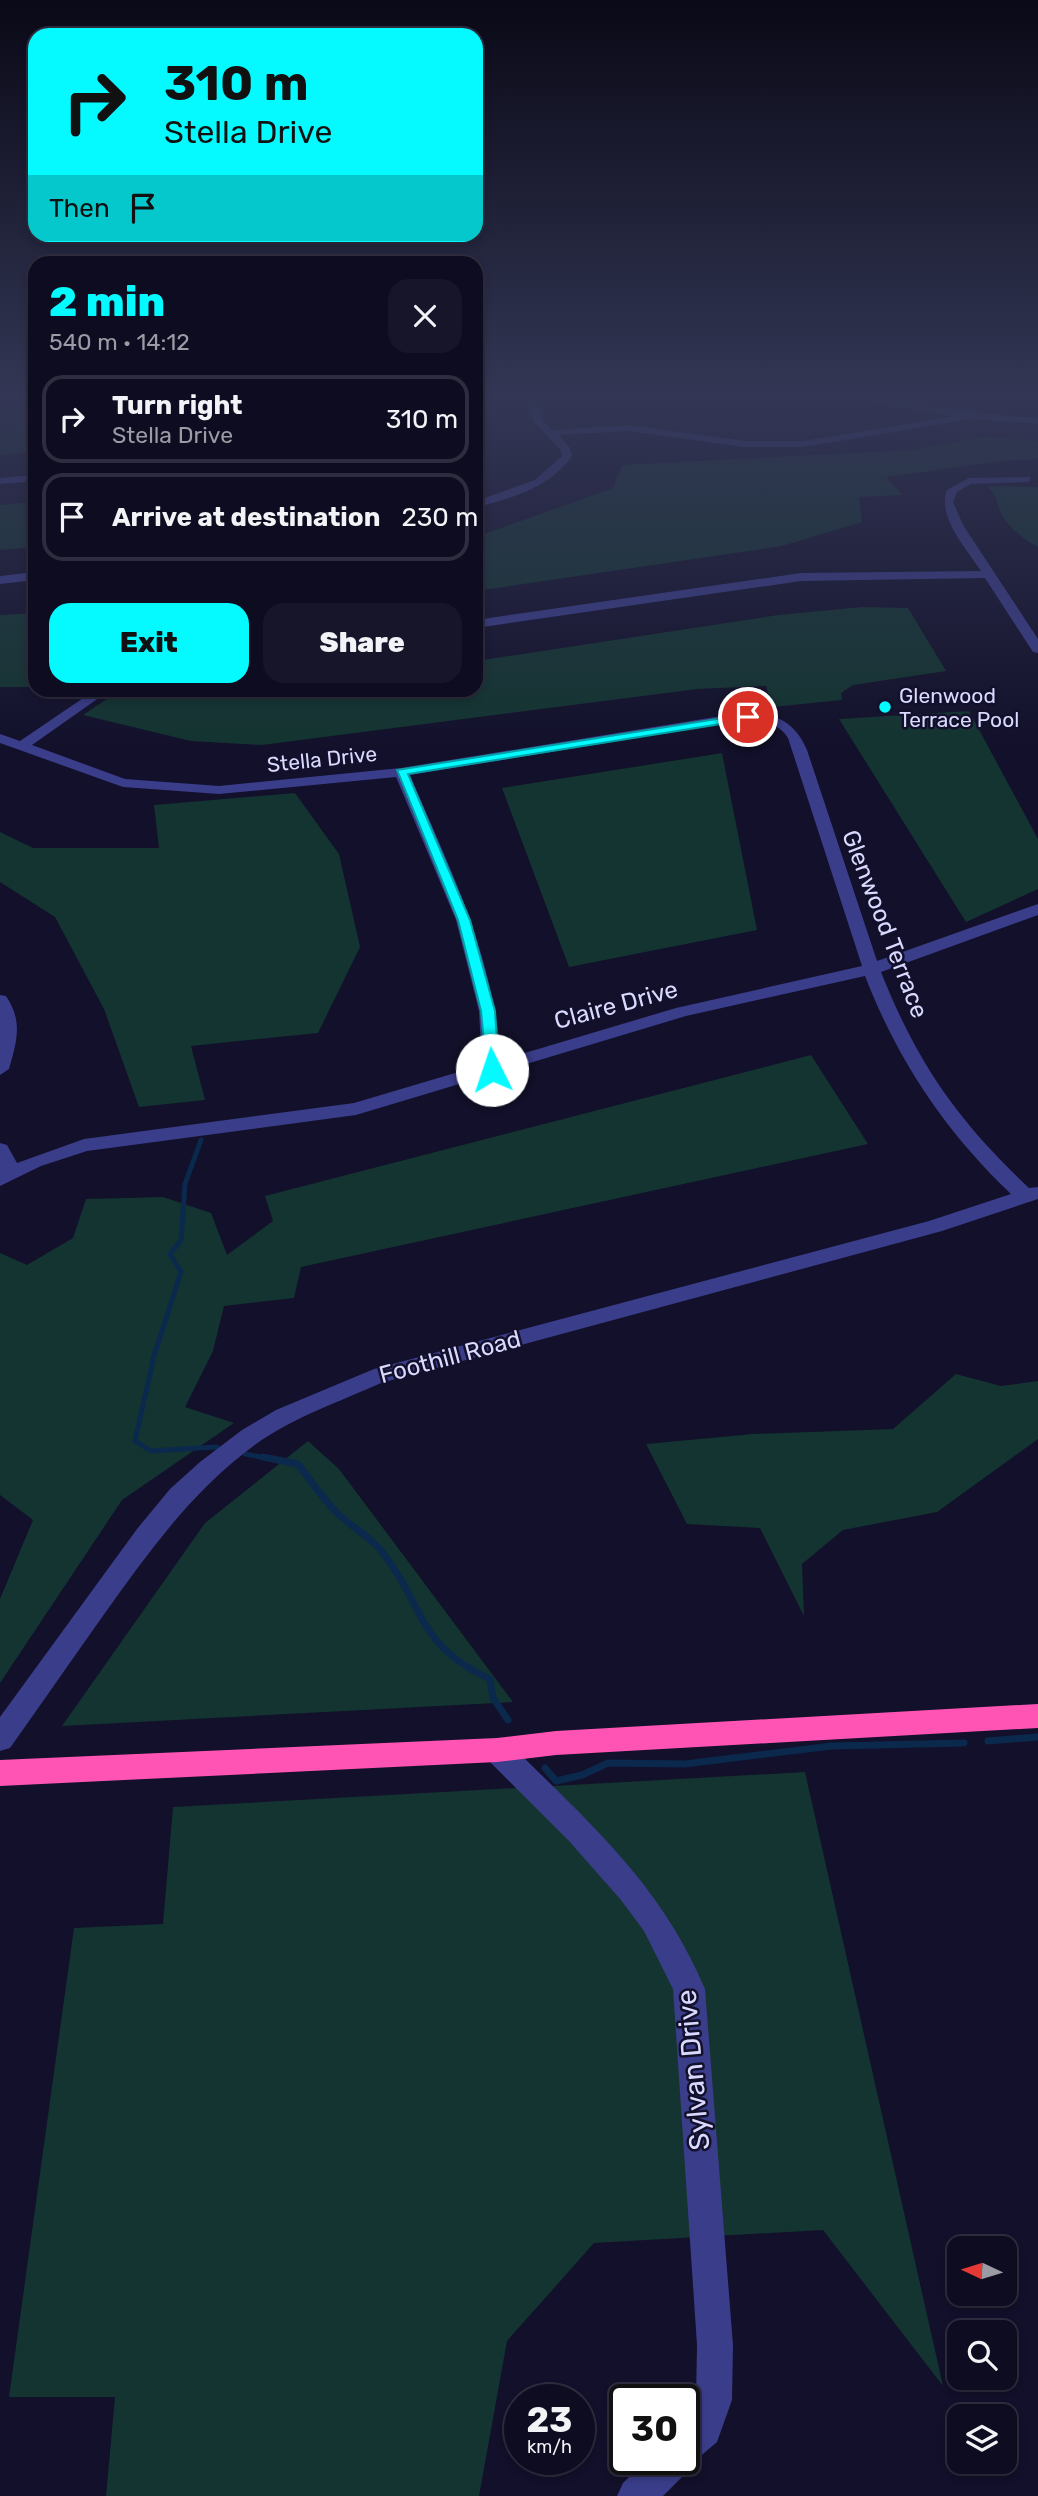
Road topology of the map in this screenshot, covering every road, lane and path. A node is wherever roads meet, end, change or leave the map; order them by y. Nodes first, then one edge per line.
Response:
1 (952, 515) edge
2 (988, 574) junction
3 (28, 577) edge
4 (0, 580) edge
5 (483, 624) edge
6 (1038, 649) edge
7 (93, 697) edge
8 (778, 721) joint
9 (0, 738) edge
10 (23, 745) junction
11 (401, 772) junction
12 (1038, 909) edge
13 (872, 970) junction
14 (0, 1000) edge
15 (0, 1069) edge
16 (492, 1070) junction
17 (0, 1149) edge
18 (6, 1176) edge
19 (1032, 1195) edge
20 (1038, 1716) edge
21 (0, 1739) edge
22 (497, 1750) junction
23 (0, 1773) edge
24 (700, 2433) edge
25 (658, 2475) edge
26 (636, 2496) edge

1 - 2 street
2 - 5 street
2 - 6 street
3 - 4 street
7 - 10 street
8 - 11 street, Stella Drive
8 - 13 street, Glenwood Terrace
9 - 10 street, Stella Drive
10 - 11 street, Stella Drive
11 - 16 street
12 - 13 street, Claire Drive
13 - 16 street, Claire Drive
13 - 19 street, Glenwood Terrace
14 - 15 street
16 - 18 street, Claire Drive
17 - 18 street
19 - 21 street, Foothill Road
20 - 22 highway
22 - 23 highway
22 - 24 street, Sylvan Drive
25 - 26 street

